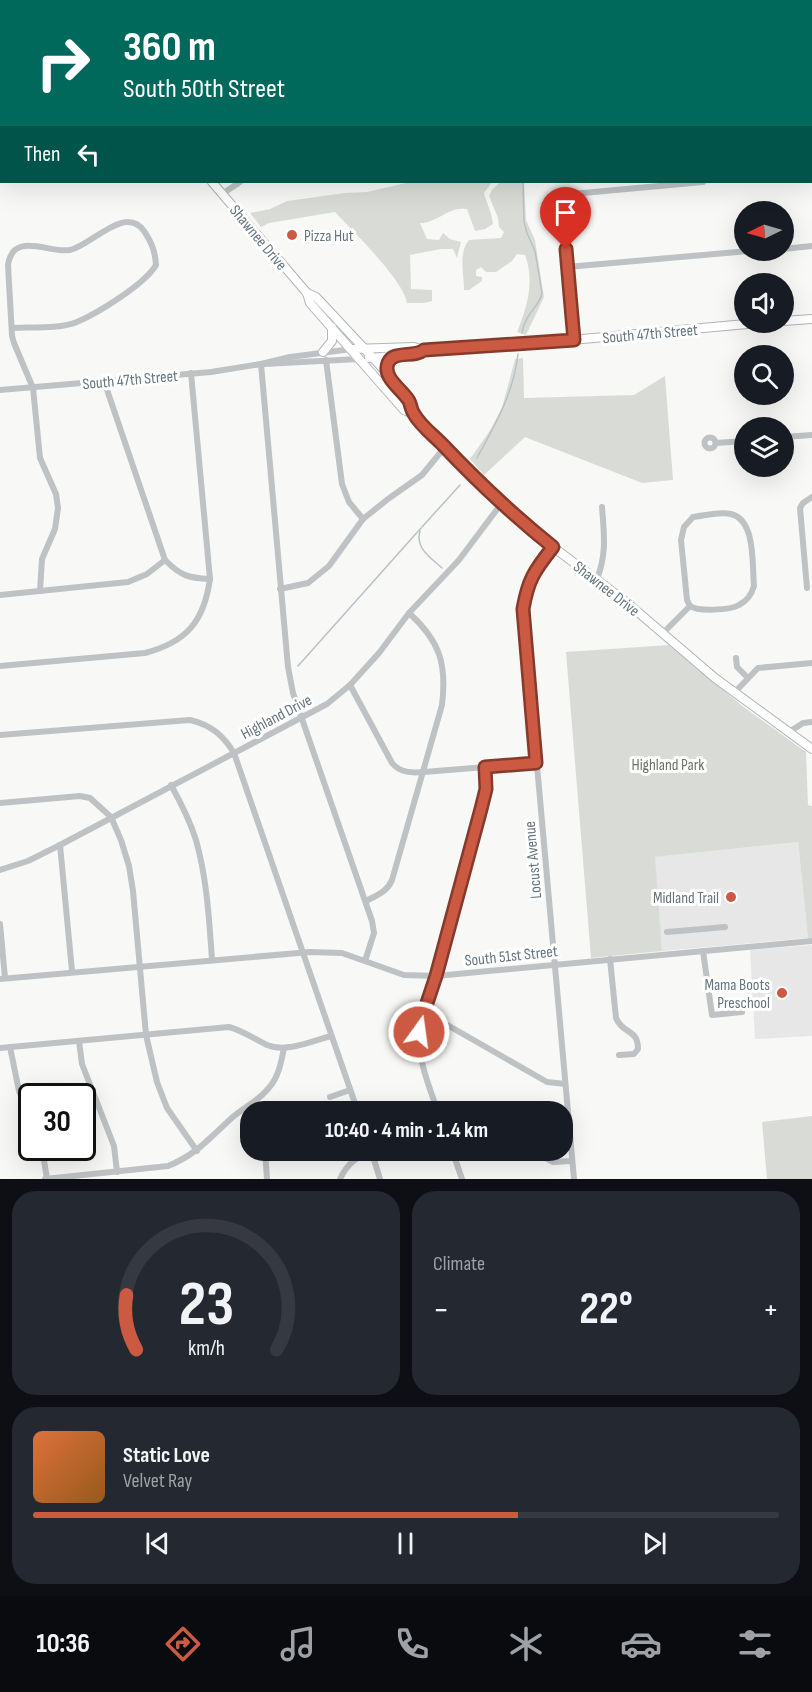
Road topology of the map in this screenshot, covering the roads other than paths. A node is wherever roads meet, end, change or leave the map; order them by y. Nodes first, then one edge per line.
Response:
1 (213, 183) edge
2 (239, 183) edge
3 (671, 183) edge
4 (222, 195) junction
5 (812, 246) edge
6 (794, 248) edge
7 (734, 252) edge
8 (567, 267) junction
9 (307, 293) junction
10 (812, 319) edge
11 (794, 320) edge
12 (734, 325) edge
13 (332, 327) junction
14 (12, 328) junction
15 (574, 340) junction
16 (364, 348) junction
17 (352, 349) junction
18 (424, 350) junction
19 (395, 355) junction
20 (325, 356) junction
21 (373, 357) junction
22 (359, 359) junction
23 (261, 364) junction
24 (191, 373) junction
25 (387, 374) junction
26 (104, 381) junction
27 (33, 388) junction
28 (0, 390) edge
29 (413, 414) junction
30 (812, 435) edge
31 (794, 436) edge
32 (734, 442) edge
33 (716, 443) dead end
34 (445, 447) junction
35 (812, 497) edge
36 (501, 504) junction
37 (602, 507) dead end
38 (363, 519) junction
39 (553, 547) junction
40 (165, 560) junction
41 (210, 579) junction
42 (597, 579) junction
43 (807, 588) dead end
44 (280, 589) junction
45 (40, 591) junction
46 (0, 595) edge
47 (690, 606) junction
48 (409, 613) junction
49 (663, 633) junction
50 (736, 658) dead end
51 (812, 663) edge
52 (0, 666) edge
53 (747, 677) junction
54 (350, 685) junction
55 (735, 692) junction
56 (302, 718) junction
57 (812, 722) edge
58 (789, 732) junction
59 (0, 735) edge
60 (812, 749) edge
61 (234, 753) junction
62 (536, 763) junction
63 (485, 767) junction
64 (424, 772) junction
65 (171, 785) junction
66 (0, 803) edge
67 (111, 817) junction
68 (60, 845) junction
69 (0, 870) edge
70 (366, 901) junction
71 (0, 924) edge
72 (725, 927) dead end
73 (667, 932) dead end
74 (812, 941) edge
75 (703, 951) junction
76 (303, 952) junction
77 (212, 959) junction
78 (610, 959) junction
79 (366, 961) junction
80 (554, 964) junction
81 (140, 966) junction
82 (72, 971) junction
83 (436, 976) junction
84 (3, 979) edge
85 (742, 1012) dead end
86 (423, 1015) junction
87 (146, 1035) junction
88 (331, 1036) junction
89 (79, 1041) junction
90 (10, 1047) junction
91 (0, 1048) edge
92 (284, 1048) junction
93 (619, 1055) dead end
94 (565, 1084) junction
95 (18, 1086) edge
96 (350, 1090) junction
97 (330, 1097) dead end
98 (256, 1101) edge
99 (354, 1101) edge
100 (434, 1101) edge
101 (567, 1101) edge
102 (240, 1112) edge
103 (197, 1151) junction
104 (44, 1161) edge
105 (266, 1161) edge
106 (352, 1161) edge
107 (375, 1161) edge
108 (456, 1161) edge
109 (551, 1161) edge
110 (572, 1161) joint
111 (117, 1172) junction
112 (46, 1179) edge
113 (267, 1179) edge
114 (340, 1179) edge
115 (380, 1179) edge
116 (462, 1179) edge
117 (574, 1179) edge

1 - 4 main road, Shawnee Drive
2 - 4 street
3 - 8 street
4 - 9 main road, Shawnee Drive
5 - 6 street
7 - 8 street
8 - 15 street
9 - 13 main road, Shawnee Drive
9 - 16 main road, Shawnee Drive
10 - 11 main road
12 - 15 main road, South 47th Street
13 - 17 main road, Shawnee Drive
13 - 20 main road
14 - 14 street
14 - 27 street
15 - 18 main road, South 47th Street
16 - 17 main road, South 47th Street
16 - 18 main road, South 47th Street
16 - 21 main road, Shawnee Drive
17 - 20 street, South 47th Street
17 - 22 main road, Shawnee Drive
18 - 19 main road, South 47th Street
19 - 21 main road, South 47th Street
19 - 25 main road
20 - 22 street, South 47th Street
20 - 23 street, South 47th Street
20 - 38 street
21 - 22 main road, South 47th Street
21 - 25 main road, Shawnee Drive
22 - 29 main road, Shawnee Drive
23 - 24 street, South 47th Street
23 - 44 street
24 - 26 street, South 47th Street
24 - 41 street
25 - 29 main road, Shawnee Drive
26 - 27 street, South 47th Street
26 - 40 street
27 - 28 street, South 47th Street
27 - 45 street
29 - 34 main road, Shawnee Drive
30 - 31 street
32 - 33 street
34 - 36 main road, Shawnee Drive
34 - 38 street
35 - 43 street
36 - 39 main road, Shawnee Drive
36 - 48 street, Highland Drive
37 - 42 street
38 - 44 street
39 - 42 main road, Shawnee Drive
39 - 62 street, Locust Avenue
40 - 41 street
40 - 45 street
41 - 52 street
42 - 49 main road, Shawnee Drive
44 - 56 street
45 - 46 street
47 - 47 street
47 - 49 street
48 - 54 street, Highland Drive
48 - 64 street
49 - 55 main road, Shawnee Drive
50 - 53 street
51 - 53 street
53 - 55 street
54 - 56 street, Highland Drive
54 - 64 street
55 - 58 main road, Shawnee Drive
56 - 61 street, Highland Drive
56 - 70 street
57 - 58 street
58 - 60 main road, Shawnee Drive
59 - 61 street
61 - 65 street, Highland Drive
61 - 76 street
62 - 63 street
62 - 80 street, Locust Avenue
63 - 64 street
63 - 83 street
64 - 70 street
65 - 67 street, Highland Drive
65 - 77 street
66 - 67 street
67 - 68 street, Highland Drive
67 - 81 street
68 - 69 street, Highland Drive
68 - 82 street
70 - 79 street
71 - 84 street
72 - 73 street
74 - 75 street, South 51st Street
75 - 78 street, South 51st Street
75 - 85 street
76 - 77 street, South 51st Street
76 - 79 street, South 51st Street
76 - 88 street
77 - 81 street, South 51st Street
78 - 80 street, South 51st Street
78 - 93 street
79 - 83 street, South 51st Street
80 - 83 street, South 51st Street
80 - 94 street, Locust Avenue
81 - 82 street, South 51st Street
81 - 87 street
82 - 84 street, South 51st Street
83 - 86 street
86 - 94 street
86 - 100 street
87 - 89 street
87 - 92 street
87 - 103 street
88 - 92 street
88 - 96 street
89 - 90 street
89 - 111 street
90 - 91 street
90 - 95 street
92 - 98 street
94 - 101 street, Locust Avenue
96 - 97 street
96 - 99 street
102 - 103 street
103 - 111 street
104 - 112 street
105 - 113 street
106 - 114 street
107 - 115 street
108 - 116 street
109 - 110 street
110 - 117 street, Locust Avenue
111 - 112 street

